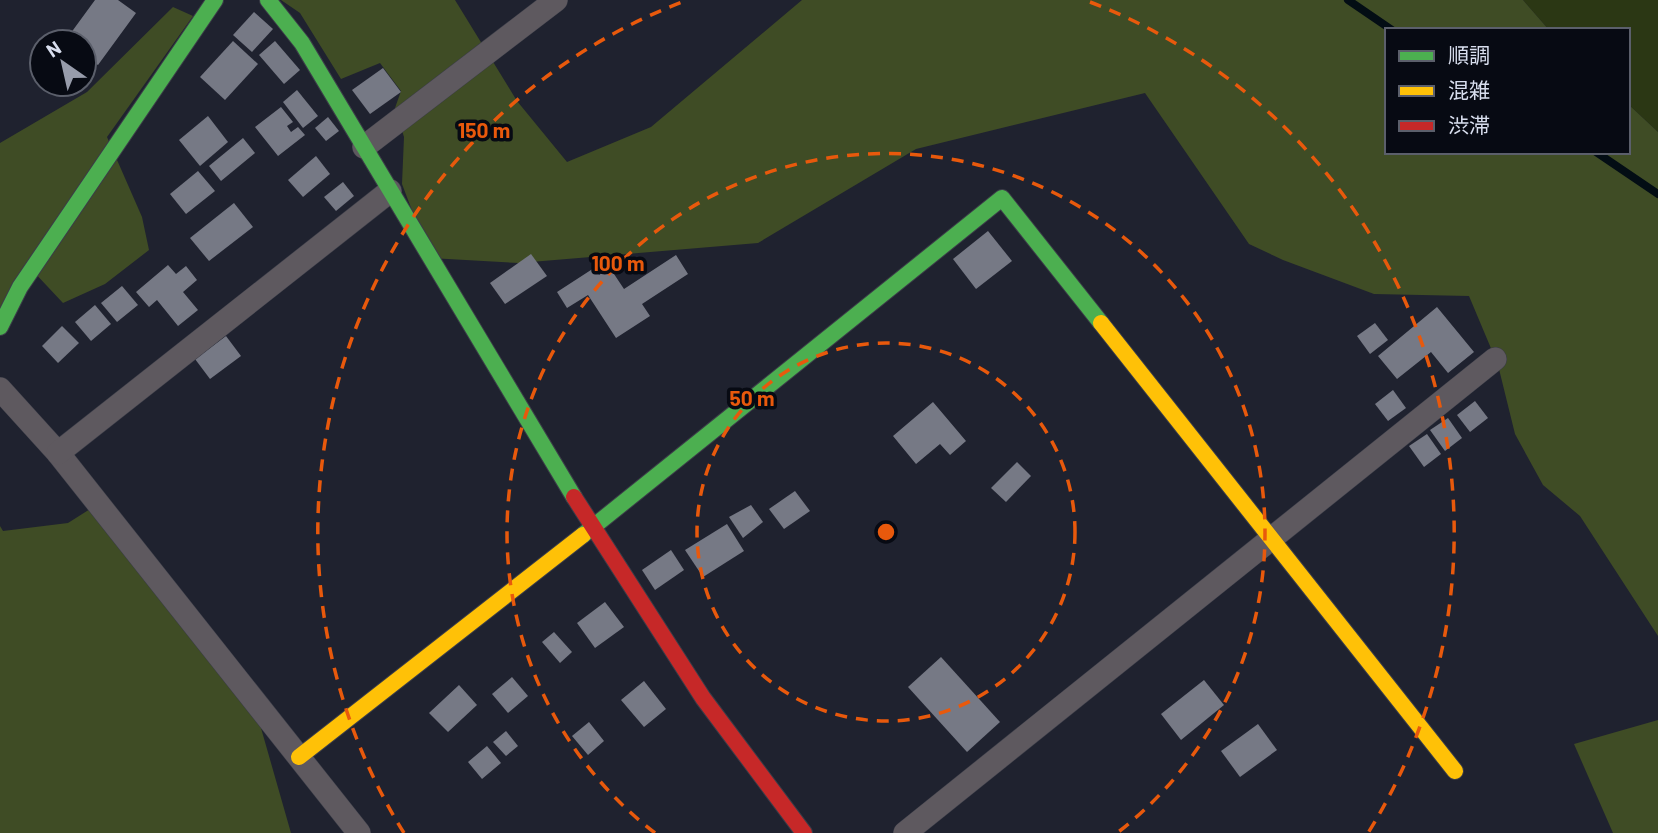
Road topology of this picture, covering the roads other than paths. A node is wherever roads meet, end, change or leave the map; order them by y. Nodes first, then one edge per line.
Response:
1 (215, 0) edge
2 (268, 0) edge
3 (556, 0) edge
4 (364, 147) junction
5 (390, 191) junction
6 (0, 327) edge
7 (1494, 359) dead end
8 (0, 389) edge
9 (58, 453) junction
10 (592, 528) junction
11 (1272, 538) junction
12 (299, 757) junction
13 (1455, 771) dead end
14 (359, 833) edge
15 (804, 833) edge
16 (905, 833) edge

1 - 6 street
2 - 4 street
3 - 4 street
4 - 5 street
5 - 9 street
5 - 10 street
7 - 11 street
8 - 9 street
9 - 12 street
10 - 11 street
10 - 12 street
10 - 15 street
11 - 13 street
11 - 16 street
12 - 14 street

